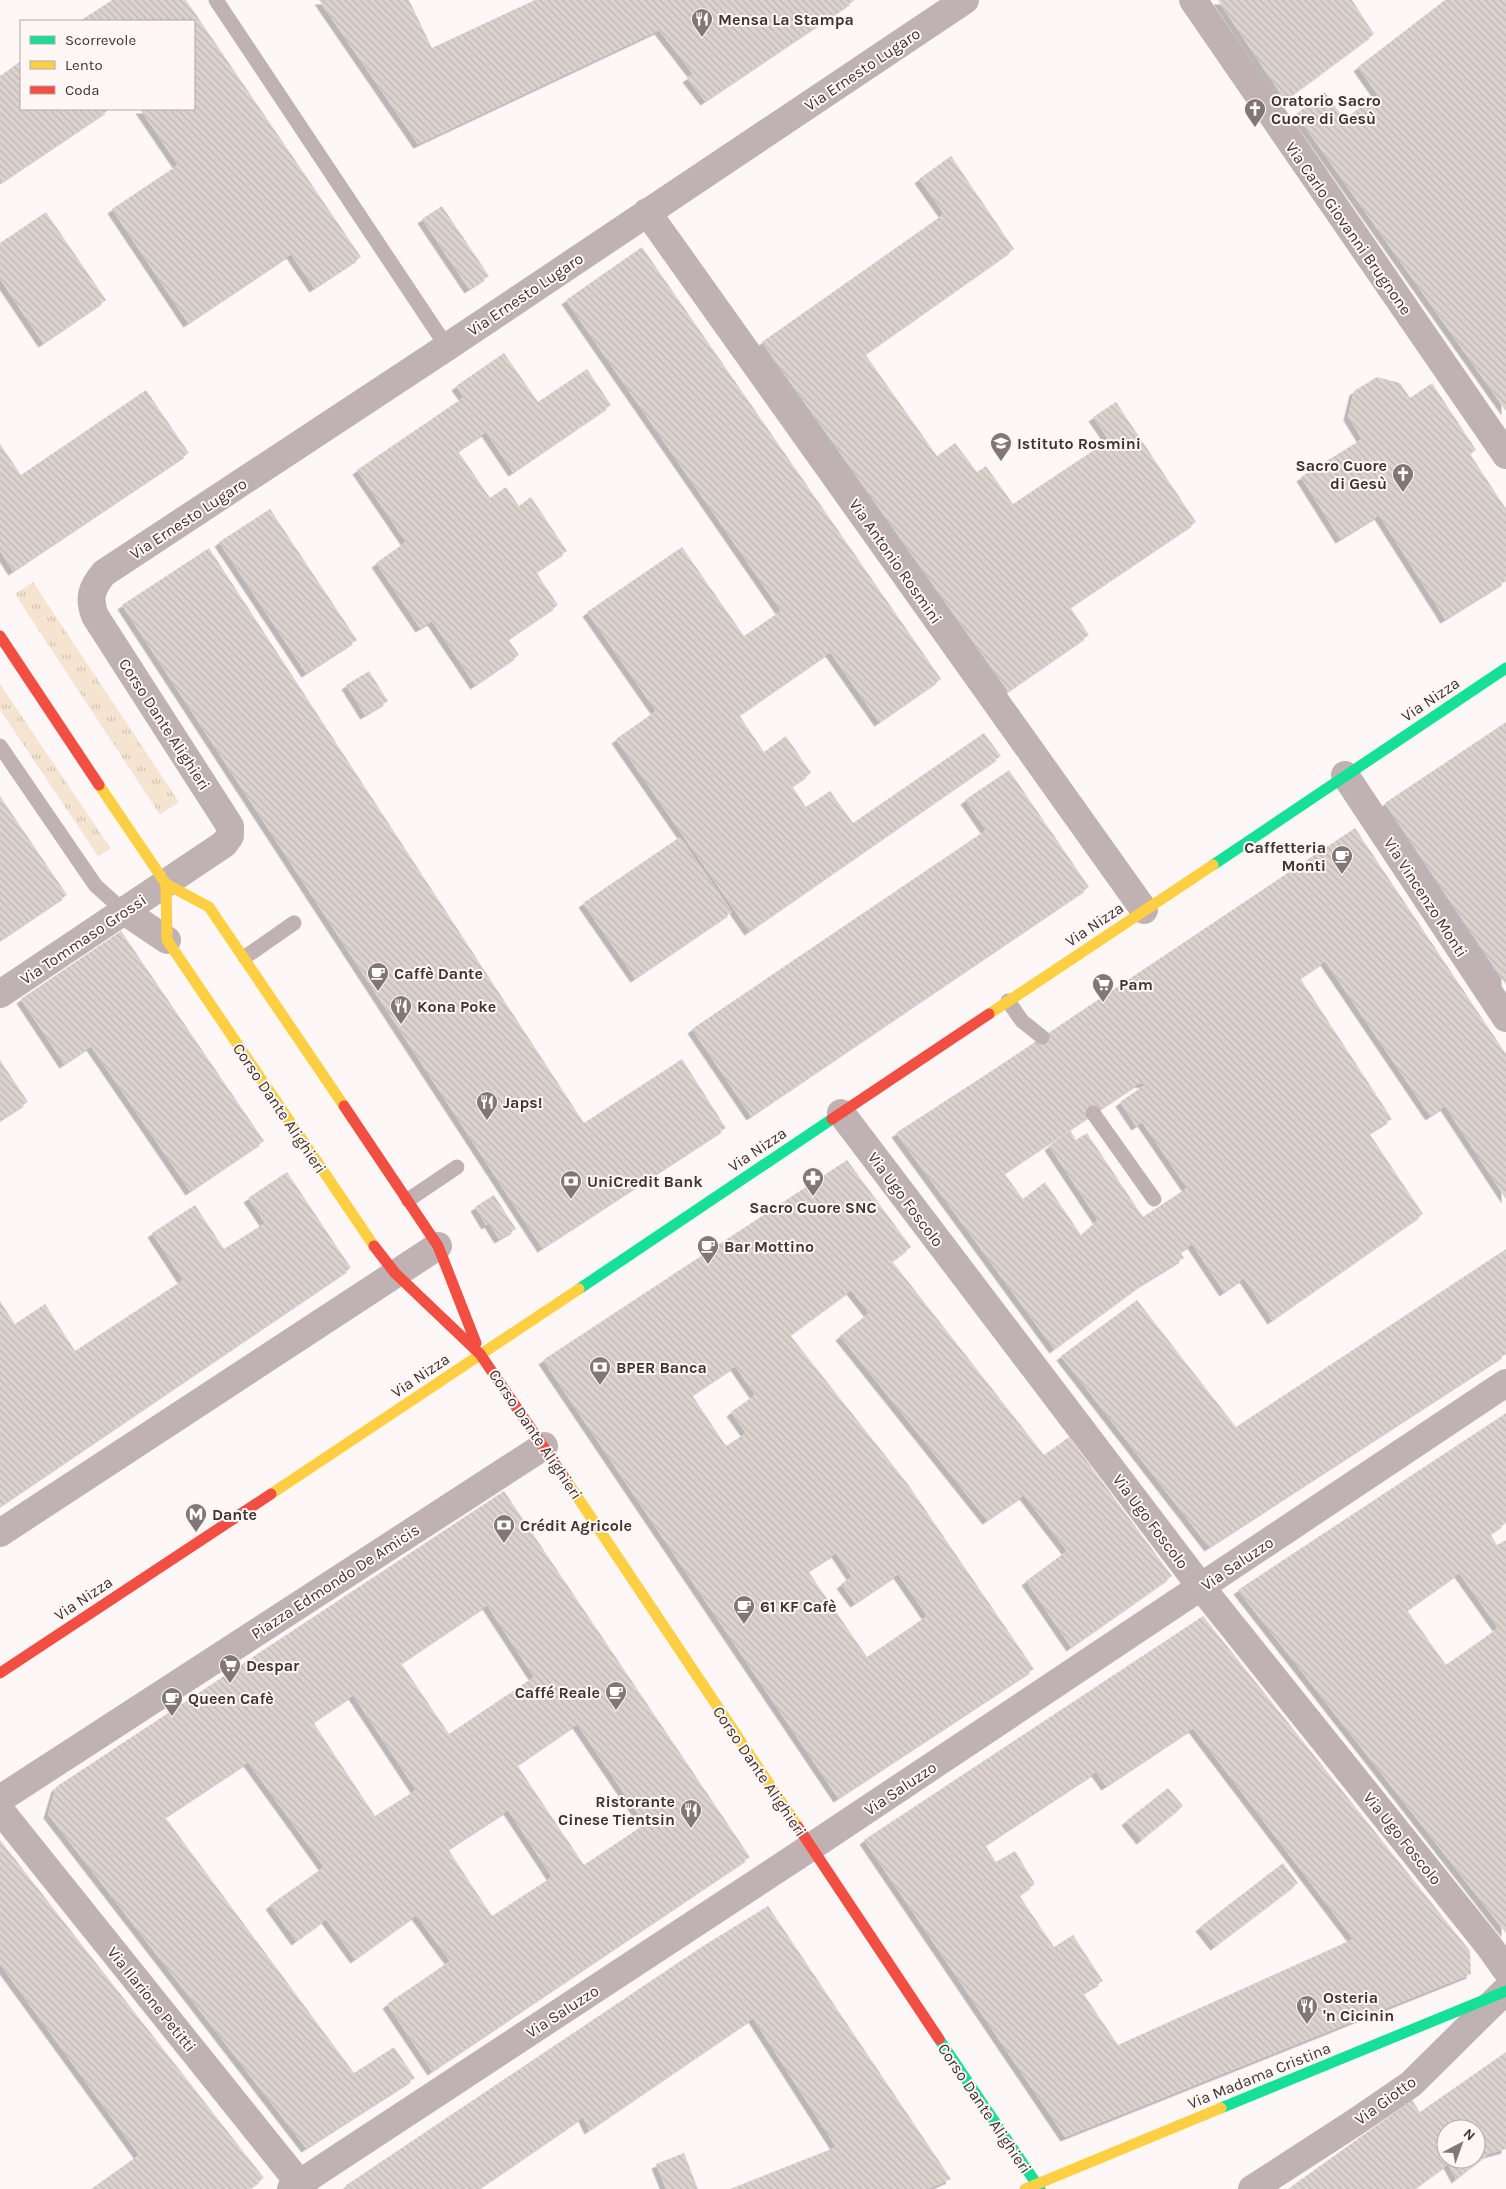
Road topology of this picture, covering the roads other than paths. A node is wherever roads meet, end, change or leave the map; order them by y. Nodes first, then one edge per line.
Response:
1 (216, 0) edge
2 (965, 0) edge
3 (1193, 0) edge
4 (647, 212) junction
5 (447, 347) junction
6 (1506, 455) edge
7 (91, 594) joint
8 (0, 636) edge
9 (1506, 668) edge
10 (0, 746) edge
11 (1345, 775) junction
12 (166, 884) junction
13 (1144, 910) junction
14 (124, 912) junction
15 (294, 923) dead end
16 (167, 940) junction
17 (245, 958) junction
18 (0, 994) edge
19 (1008, 1001) junction
20 (1506, 1018) edge
21 (1042, 1037) dead end
22 (841, 1113) junction
23 (1093, 1114) dead end
24 (457, 1167) dead end
25 (1154, 1199) dead end
26 (408, 1200) junction
27 (438, 1246) junction
28 (395, 1274) junction
29 (480, 1354) junction
30 (1506, 1384) edge
31 (544, 1446) junction
32 (0, 1533) edge
33 (1201, 1587) junction
34 (0, 1673) edge
35 (0, 1800) edge
36 (0, 1810) edge
37 (811, 1847) junction
38 (1505, 1985) edge
39 (298, 2187) edge
40 (1038, 2187) edge
41 (1026, 2189) edge
42 (1252, 2189) edge

1 - 5 lane
2 - 4 street, Via Ernesto Lugaro
3 - 6 street, Via Carlo Giovanni Brugnone
4 - 5 street, Via Ernesto Lugaro
4 - 13 street, Via Antonio Rosmini
5 - 7 street, Via Ernesto Lugaro
7 - 12 street, Corso Dante Alighieri
8 - 12 street, Corso Dante Alighieri
9 - 11 street, Via Nizza
10 - 14 lane
11 - 13 street, Via Nizza
11 - 20 street, Via Vincenzo Monti
12 - 14 street, Via Tommaso Grossi
12 - 16 street
12 - 17 street, Corso Dante Alighieri
13 - 19 street, Via Nizza
14 - 16 street
14 - 18 street, Via Tommaso Grossi
15 - 17 lane
16 - 28 street, Corso Dante Alighieri
17 - 26 street, Corso Dante Alighieri
19 - 21 lane
19 - 22 street, Via Nizza
22 - 29 street, Via Nizza
22 - 33 street, Via Ugo Foscolo
23 - 25 lane
24 - 26 lane
26 - 27 street, Corso Dante Alighieri
27 - 28 street
27 - 29 street, Corso Dante Alighieri
28 - 29 street, Corso Dante Alighieri
28 - 32 street
29 - 31 street, Corso Dante Alighieri
29 - 34 street, Via Nizza
30 - 33 street, Via Saluzzo
31 - 35 street, Piazza Edmondo De Amicis
31 - 37 street, Corso Dante Alighieri
33 - 37 street, Via Saluzzo
33 - 38 street, Via Ugo Foscolo
36 - 39 street, Via Ilarione Petitti
37 - 39 street, Via Saluzzo
37 - 40 street, Corso Dante Alighieri
38 - 40 street, Via Madama Cristina
38 - 42 street, Via Giotto
40 - 41 street, Via Madama Cristina

